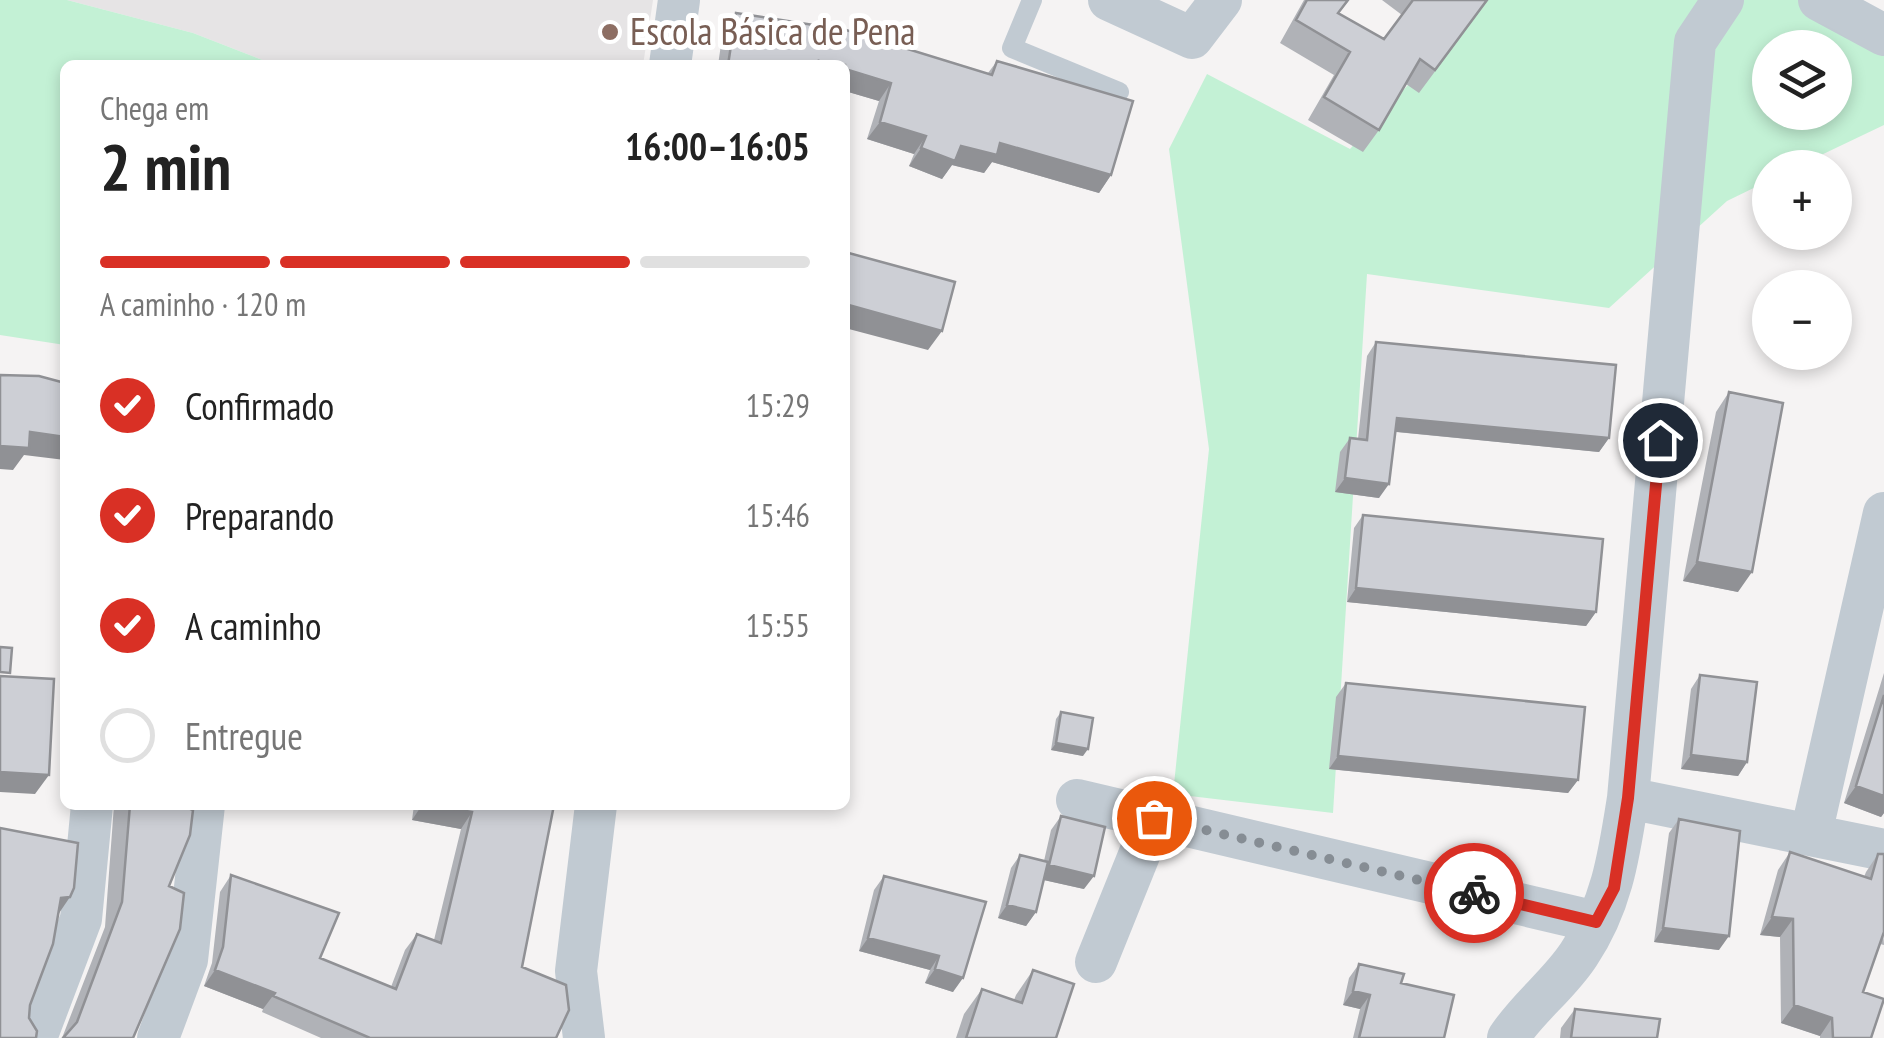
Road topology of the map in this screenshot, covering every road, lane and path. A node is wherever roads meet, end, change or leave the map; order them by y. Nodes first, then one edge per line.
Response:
1 (679, 0) edge
2 (1032, 0) edge
3 (1109, 0) edge
4 (1221, 0) edge
5 (1723, 0) edge
6 (1820, 0) edge
7 (1884, 35) edge
8 (671, 60) edge
9 (1120, 92) edge
10 (1884, 513) edge
11 (1628, 798) junction
12 (1077, 800) dead end
13 (92, 810) edge
14 (203, 810) edge
15 (595, 810) edge
16 (1154, 818) junction
17 (1811, 834) junction
18 (1884, 850) edge
19 (1596, 922) junction
20 (1096, 962) dead end
21 (36, 1038) edge
22 (158, 1038) edge
23 (584, 1038) edge
24 (1508, 1038) edge

1 - 8 street
2 - 9 lane
3 - 4 street
5 - 11 street
6 - 7 street
10 - 17 street
11 - 17 street
11 - 19 street
12 - 16 street
13 - 21 street
14 - 22 street
15 - 23 street
16 - 19 street
16 - 20 street
17 - 18 street
19 - 24 street

